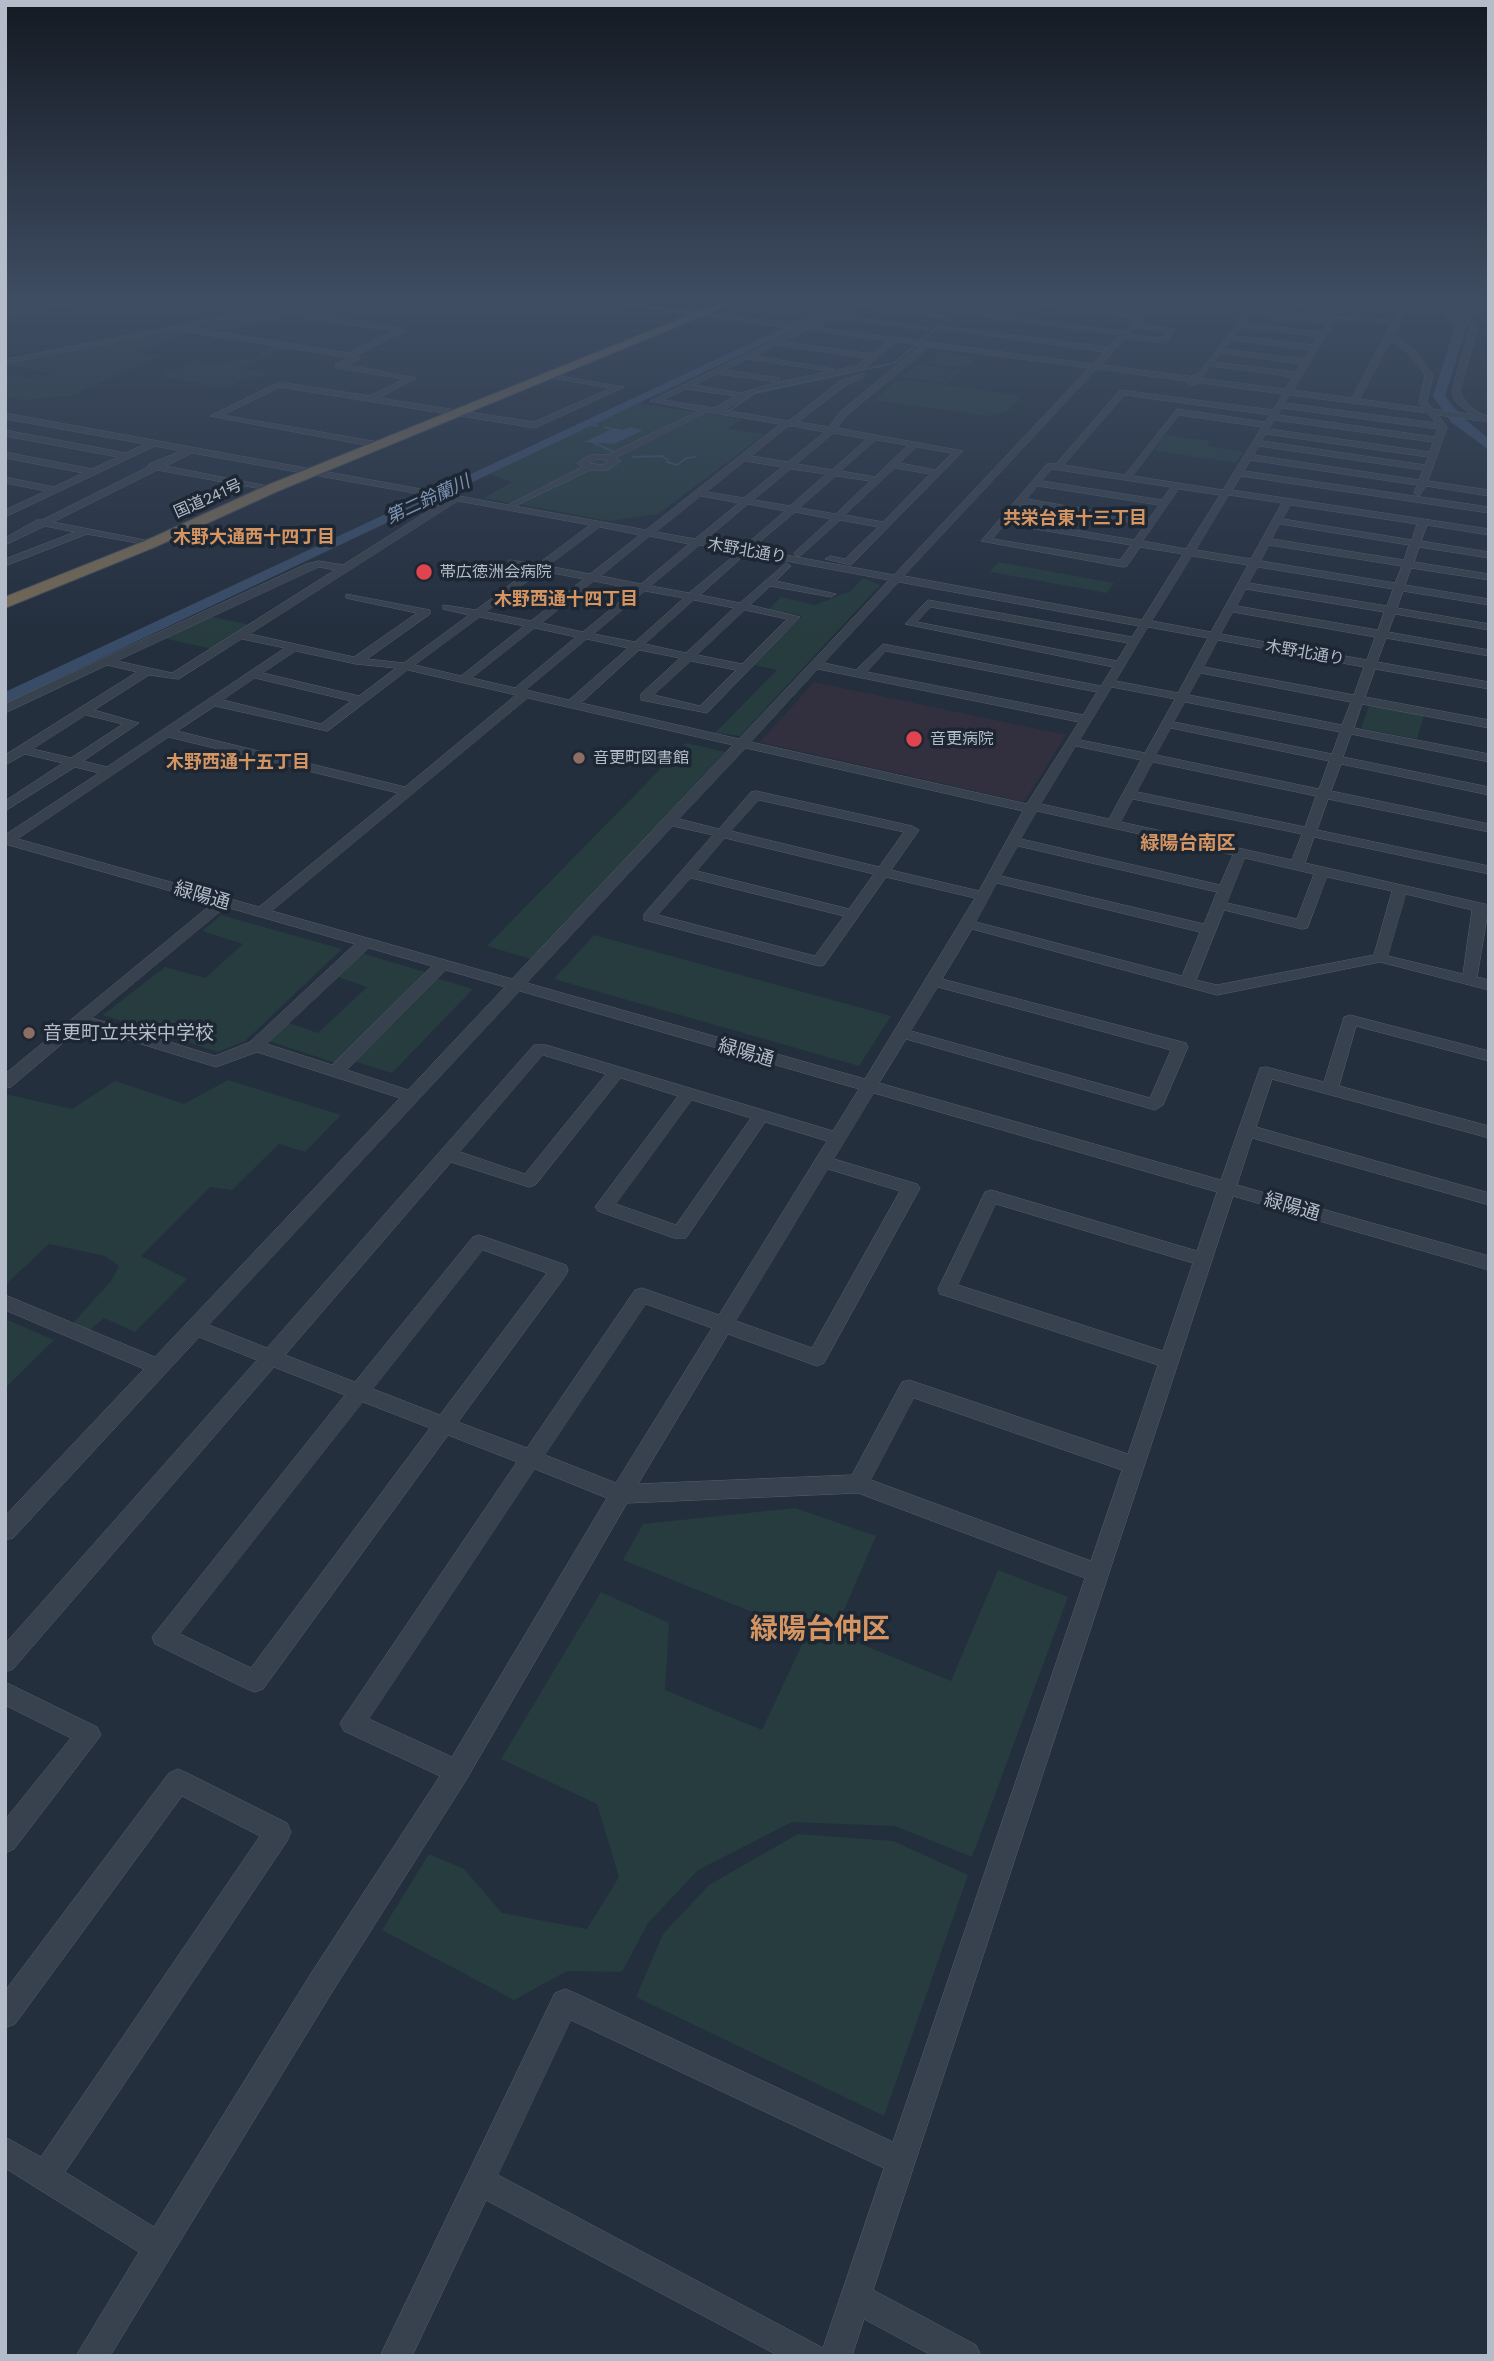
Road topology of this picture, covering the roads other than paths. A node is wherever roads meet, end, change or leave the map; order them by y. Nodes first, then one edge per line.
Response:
1 (226, 410) edge
2 (440, 410) edge
3 (466, 410) edge
4 (568, 410) edge
5 (699, 410) edge
6 (712, 410) edge
7 (806, 410) edge
8 (848, 410) edge
9 (1054, 410) edge
10 (1107, 410) edge
11 (1186, 410) edge
12 (1276, 410) edge
13 (1302, 410) edge
14 (1307, 410) edge
15 (1313, 410) edge
16 (1314, 410) edge
17 (1328, 410) edge
18 (1347, 410) edge
19 (1369, 410) edge
20 (1423, 410) edge
21 (1433, 410) edge
22 (708, 412) junction
23 (1436, 412) junction
24 (459, 413) junction
25 (5, 416) edge
26 (1366, 417) junction
27 (1484, 418) edge
28 (788, 424) junction
29 (59, 426) junction
30 (1443, 427) junction
31 (1360, 428) junction
32 (831, 432) junction
33 (5, 433) edge
34 (32, 438) junction
35 (873, 438) junction
36 (1439, 440) junction
37 (154, 443) junction
38 (915, 444) junction
39 (1353, 444) junction
40 (381, 445) junction
41 (5, 449) edge
42 (190, 450) junction
43 (5, 455) edge
44 (1433, 455) junction
45 (1346, 457) junction
46 (122, 458) junction
47 (744, 458) junction
48 (790, 465) junction
49 (893, 465) junction
50 (156, 467) junction
51 (1058, 467) junction
52 (1427, 468) junction
53 (1340, 471) junction
54 (92, 472) junction
55 (314, 472) junction
56 (835, 472) junction
57 (938, 473) junction
58 (1127, 478) junction
59 (5, 480) edge
60 (878, 480) junction
61 (70, 483) junction
62 (1035, 483) junction
63 (1422, 483) junction
64 (1177, 485) junction
65 (273, 488) junction
66 (55, 490) junction
67 (109, 490) junction
68 (698, 493) junction
69 (1227, 493) junction
70 (1489, 493) edge
71 (450, 497) junction
72 (37, 499) junction
73 (1416, 500) junction
74 (746, 501) junction
75 (1020, 501) junction
76 (1287, 501) junction
77 (1164, 503) junction
78 (512, 504) dead end
79 (5, 506) edge
80 (77, 506) junction
81 (793, 509) junction
82 (1489, 510) edge
83 (18, 513) junction
84 (5, 514) edge
85 (839, 517) junction
86 (31, 520) dead end
87 (1409, 520) junction
88 (1003, 521) junction
89 (1277, 521) junction
90 (1423, 522) junction
91 (44, 523) junction
92 (1151, 523) junction
93 (598, 524) junction
94 (885, 525) junction
95 (87, 531) junction
96 (1489, 532) edge
97 (648, 533) junction
98 (1266, 541) junction
99 (5, 542) edge
100 (698, 543) junction
101 (1137, 543) junction
102 (150, 544) junction
103 (1417, 544) junction
104 (752, 545) junction
105 (5, 547) edge
106 (1190, 552) junction
107 (32, 553) junction
108 (799, 554) junction
109 (1489, 555) edge
110 (736, 557) junction
111 (513, 562) dead end
112 (1254, 563) junction
113 (5, 564) edge
114 (1409, 565) junction
115 (542, 567) junction
116 (345, 569) junction
117 (593, 577) junction
118 (896, 578) junction
119 (1489, 578) edge
120 (769, 583) junction
121 (1242, 585) junction
122 (644, 587) junction
123 (1401, 587) junction
124 (831, 594) dead end
125 (350, 596) dead end
126 (694, 596) junction
127 (1489, 602) edge
128 (5, 603) edge
129 (744, 606) junction
130 (447, 607) dead end
131 (1230, 608) junction
132 (1392, 610) junction
133 (479, 613) junction
134 (1146, 624) junction
135 (532, 625) junction
136 (1489, 626) edge
137 (241, 635) junction
138 (1384, 635) junction
139 (586, 636) junction
140 (1214, 636) junction
141 (1136, 641) junction
142 (637, 646) junction
143 (293, 648) junction
144 (1489, 653) edge
145 (688, 657) junction
146 (356, 661) junction
147 (108, 662) junction
148 (815, 665) junction
149 (1121, 665) junction
150 (1373, 666) junction
151 (406, 667) junction
152 (744, 668) junction
153 (1197, 668) junction
154 (148, 671) junction
155 (251, 674) junction
156 (859, 674) junction
157 (463, 680) junction
158 (1107, 687) junction
159 (1489, 687) edge
160 (521, 694) junction
161 (1181, 698) junction
162 (1360, 699) junction
163 (361, 700) junction
164 (211, 701) junction
165 (570, 706) junction
166 (5, 709) edge
167 (85, 711) junction
168 (1087, 720) junction
169 (1489, 723) edge
170 (1167, 724) junction
171 (1349, 730) junction
172 (166, 732) junction
173 (1073, 742) junction
174 (741, 744) junction
175 (24, 750) junction
176 (1149, 758) junction
177 (1489, 758) edge
178 (1336, 760) junction
179 (5, 761) edge
180 (73, 762) junction
181 (108, 771) junction
182 (407, 791) junction
183 (1489, 791) edge
184 (1129, 794) junction
185 (1324, 794) junction
186 (5, 807) edge
187 (1032, 808) junction
188 (667, 820) junction
189 (1113, 824) junction
190 (1489, 828) edge
191 (1310, 832) junction
192 (722, 833) junction
193 (6, 839) edge
194 (1014, 841) junction
195 (1240, 853) junction
196 (1297, 866) junction
197 (1489, 870) edge
198 (883, 872) junction
199 (1322, 872) junction
200 (687, 873) junction
201 (993, 878) junction
202 (1225, 890) junction
203 (1401, 890) junction
204 (984, 895) junction
205 (223, 902) junction
206 (1219, 905) junction
207 (1485, 908) edge
208 (260, 913) junction
209 (852, 914) junction
210 (968, 925) junction
211 (1209, 930) junction
212 (365, 943) junction
213 (1380, 958) junction
214 (442, 965) junction
215 (934, 981) junction
216 (1469, 981) junction
217 (1187, 982) junction
218 (1489, 985) edge
219 (514, 986) junction
220 (81, 1020) junction
221 (901, 1033) junction
222 (256, 1045) junction
223 (1489, 1056) edge
224 (336, 1071) junction
225 (617, 1072) junction
226 (5, 1083) edge
227 (868, 1088) junction
228 (1329, 1089) junction
229 (689, 1093) junction
230 (410, 1096) junction
231 (761, 1115) junction
232 (1245, 1129) junction
233 (1489, 1132) edge
234 (838, 1138) junction
235 (447, 1154) junction
236 (824, 1161) junction
237 (1227, 1189) junction
238 (1489, 1199) edge
239 (1204, 1260) junction
240 (1489, 1263) edge
241 (5, 1302) edge
242 (723, 1324) junction
243 (196, 1328) junction
244 (271, 1357) junction
245 (1170, 1362) junction
246 (158, 1367) junction
247 (360, 1391) junction
248 (445, 1425) junction
249 (531, 1457) junction
250 (1134, 1465) junction
251 (858, 1485) junction
252 (621, 1494) junction
253 (5, 1531) edge
254 (1098, 1573) junction
255 (5, 1661) edge
256 (5, 1693) edge
257 (457, 1772) junction
258 (5, 1840) edge
259 (5, 2014) edge
260 (5, 2151) edge
261 (901, 2161) junction
262 (45, 2176) junction
263 (480, 2181) junction
264 (158, 2247) junction
265 (856, 2297) junction
266 (92, 2356) edge
267 (396, 2356) edge
268 (811, 2356) edge
269 (836, 2356) edge
270 (965, 2356) edge

1 - 40 street
2 - 24 street
3 - 24 highway, 国道241号
4 - 24 street
5 - 22 street
6 - 22 street
7 - 28 street
8 - 32 street
9 - 118 street
10 - 51 street
11 - 58 street
12 - 69 street
13 - 53 street
14 - 45 street
15 - 73 street
16 - 39 street
17 - 31 street
18 - 26 street
19 - 26 street
20 - 23 street
21 - 23 street
22 - 28 street
22 - 78 street
23 - 27 street
23 - 30 street
24 - 40 highway, 国道241号
25 - 29 street, 木野北通り
26 - 30 street
26 - 31 street
28 - 32 street
28 - 47 street
29 - 34 street
29 - 37 street, 木野北通り
30 - 36 street
31 - 36 street
31 - 39 street
32 - 35 street
32 - 48 street
33 - 34 street
34 - 41 street
34 - 46 street
35 - 38 street
35 - 56 street
36 - 44 street
37 - 42 street, 木野北通り
37 - 46 street
38 - 49 street
38 - 57 street
39 - 44 street
39 - 45 street
40 - 55 highway, 国道241号
42 - 50 street
42 - 55 street, 木野北通り
43 - 54 street
44 - 52 street
45 - 52 street
45 - 53 street
46 - 50 street
46 - 54 street
47 - 48 street
47 - 68 street
48 - 56 street
48 - 74 street
49 - 57 street
49 - 60 street
50 - 65 street
50 - 67 street
51 - 58 street
51 - 62 street
52 - 63 street
53 - 63 street
54 - 61 street
55 - 65 highway, 国道241号
55 - 71 street, 木野北通り
56 - 60 street
56 - 81 street
57 - 94 street
58 - 64 street
59 - 66 street
60 - 85 street
61 - 66 street
61 - 67 street
62 - 75 street
62 - 77 street
63 - 70 street
63 - 73 street
64 - 69 street
64 - 77 street
65 - 102 highway, 国道241号
66 - 72 street
67 - 80 street
68 - 74 street
68 - 97 street
69 - 76 street
69 - 106 street
71 - 93 street, 木野北通り
71 - 116 street
72 - 80 street
72 - 83 street
73 - 82 street
73 - 87 street
74 - 81 street
74 - 100 street
75 - 88 street
75 - 92 street
76 - 87 street
76 - 89 street
77 - 92 street
79 - 83 street
80 - 91 street
81 - 85 street
81 - 104 street
83 - 84 street
85 - 94 street
85 - 108 street
86 - 91 street
87 - 90 street
88 - 101 street
88 - 101 street
89 - 98 street
89 - 103 street
90 - 96 street
90 - 103 street
91 - 95 street
91 - 99 street
92 - 101 street
93 - 97 street, 木野北通り
93 - 115 street
94 - 108 street
95 - 102 street
95 - 107 street
97 - 100 street, 木野北通り
97 - 117 street
98 - 112 street
98 - 114 street
100 - 104 street
100 - 110 street
100 - 118 street, 木野北通り
100 - 122 street
101 - 106 street
102 - 128 highway, 国道241号
103 - 109 street
103 - 114 street
104 - 108 street
105 - 107 street
106 - 112 street
106 - 134 street
107 - 113 street
110 - 120 street
110 - 126 street
111 - 115 street
112 - 121 street
112 - 123 street
114 - 119 street
114 - 123 street
115 - 117 street
115 - 133 street
116 - 137 street
116 - 147 street
117 - 122 street
117 - 135 street
118 - 134 street, 木野北通り
118 - 148 street
120 - 124 street
120 - 129 street
121 - 131 street
121 - 132 street
122 - 126 street
122 - 139 street
123 - 127 street
123 - 132 street
125 - 146 street
126 - 129 street
126 - 142 street
129 - 145 street
129 - 152 street
130 - 133 street
131 - 138 street
131 - 140 street
132 - 136 street
132 - 138 street
133 - 135 street
133 - 151 street
134 - 140 street, 木野北通り
134 - 141 street
135 - 139 street
135 - 157 street
137 - 143 street
137 - 154 street
138 - 144 street
138 - 150 street
139 - 142 street
139 - 160 street
140 - 150 street, 木野北通り
140 - 153 street
141 - 149 street
141 - 149 street
142 - 145 street
142 - 165 street
143 - 146 street
143 - 155 street
145 - 152 street
145 - 152 street
146 - 151 street
147 - 154 street
147 - 166 street
148 - 156 street
148 - 174 street
149 - 158 street
150 - 159 street, 木野北通り
150 - 162 street
151 - 157 street
151 - 163 street
153 - 161 street
153 - 162 street
154 - 167 street
155 - 163 street
155 - 164 street
156 - 158 street
156 - 168 street
157 - 160 street
158 - 161 street
158 - 168 street
160 - 165 street
160 - 182 street
161 - 170 street
161 - 171 street
162 - 169 street
162 - 171 street
163 - 164 street
164 - 172 street
165 - 174 street
167 - 175 street
167 - 180 street
168 - 173 street
170 - 176 street
170 - 178 street
171 - 177 street
171 - 178 street
172 - 181 street
172 - 182 street
173 - 176 street
173 - 187 street
174 - 187 street
174 - 188 street
175 - 179 street
175 - 180 street
176 - 184 street
176 - 185 street
178 - 183 street
178 - 185 street
180 - 181 street
180 - 186 street
181 - 193 street
182 - 208 street
184 - 189 street
184 - 191 street
185 - 190 street
185 - 191 street
187 - 189 street
187 - 194 street
188 - 192 street
188 - 219 street
189 - 195 street
191 - 196 street
191 - 197 street
192 - 198 street
192 - 198 street
192 - 200 street
193 - 205 street, 緑陽通
194 - 201 street
194 - 202 street
195 - 196 street
195 - 202 street
196 - 199 street
198 - 204 street
198 - 209 street
199 - 203 street
199 - 206 street
200 - 209 street
200 - 209 street
201 - 204 street
201 - 211 street
202 - 206 street
203 - 207 street
203 - 213 street
204 - 210 street
205 - 208 street, 緑陽通
205 - 220 street
206 - 211 street
207 - 216 street
208 - 212 street, 緑陽通
210 - 215 street
210 - 217 street
211 - 217 street
212 - 214 street, 緑陽通
212 - 222 street
213 - 216 street
213 - 217 street
214 - 219 street, 緑陽通
214 - 224 street
215 - 221 street
215 - 221 street
216 - 218 street
219 - 227 street, 緑陽通
219 - 230 street
220 - 222 street
220 - 226 street
221 - 227 street
222 - 224 street
223 - 228 street
224 - 230 street
225 - 229 street
225 - 235 street
225 - 235 street
227 - 234 street
227 - 237 street, 緑陽通
228 - 232 street
228 - 233 street
229 - 231 street
229 - 231 street
230 - 243 street
231 - 234 street
232 - 237 street
232 - 238 street
234 - 236 street
235 - 244 street
236 - 242 street
236 - 242 street
237 - 239 street
237 - 240 street, 緑陽通
239 - 245 street
239 - 245 street
241 - 246 street
242 - 249 street
242 - 252 street
243 - 244 street
243 - 246 street
244 - 247 street
244 - 255 street
245 - 250 street
246 - 253 street
247 - 248 street
247 - 248 street
247 - 248 street
248 - 249 street
249 - 252 street
249 - 257 street
250 - 251 street
250 - 254 street
251 - 252 street
251 - 254 street
252 - 257 street
254 - 261 street
256 - 258 street
257 - 264 street
259 - 262 street
260 - 262 street
261 - 263 street
261 - 265 street
262 - 264 street
263 - 267 street
263 - 268 street
264 - 266 street
265 - 269 street
265 - 270 street

